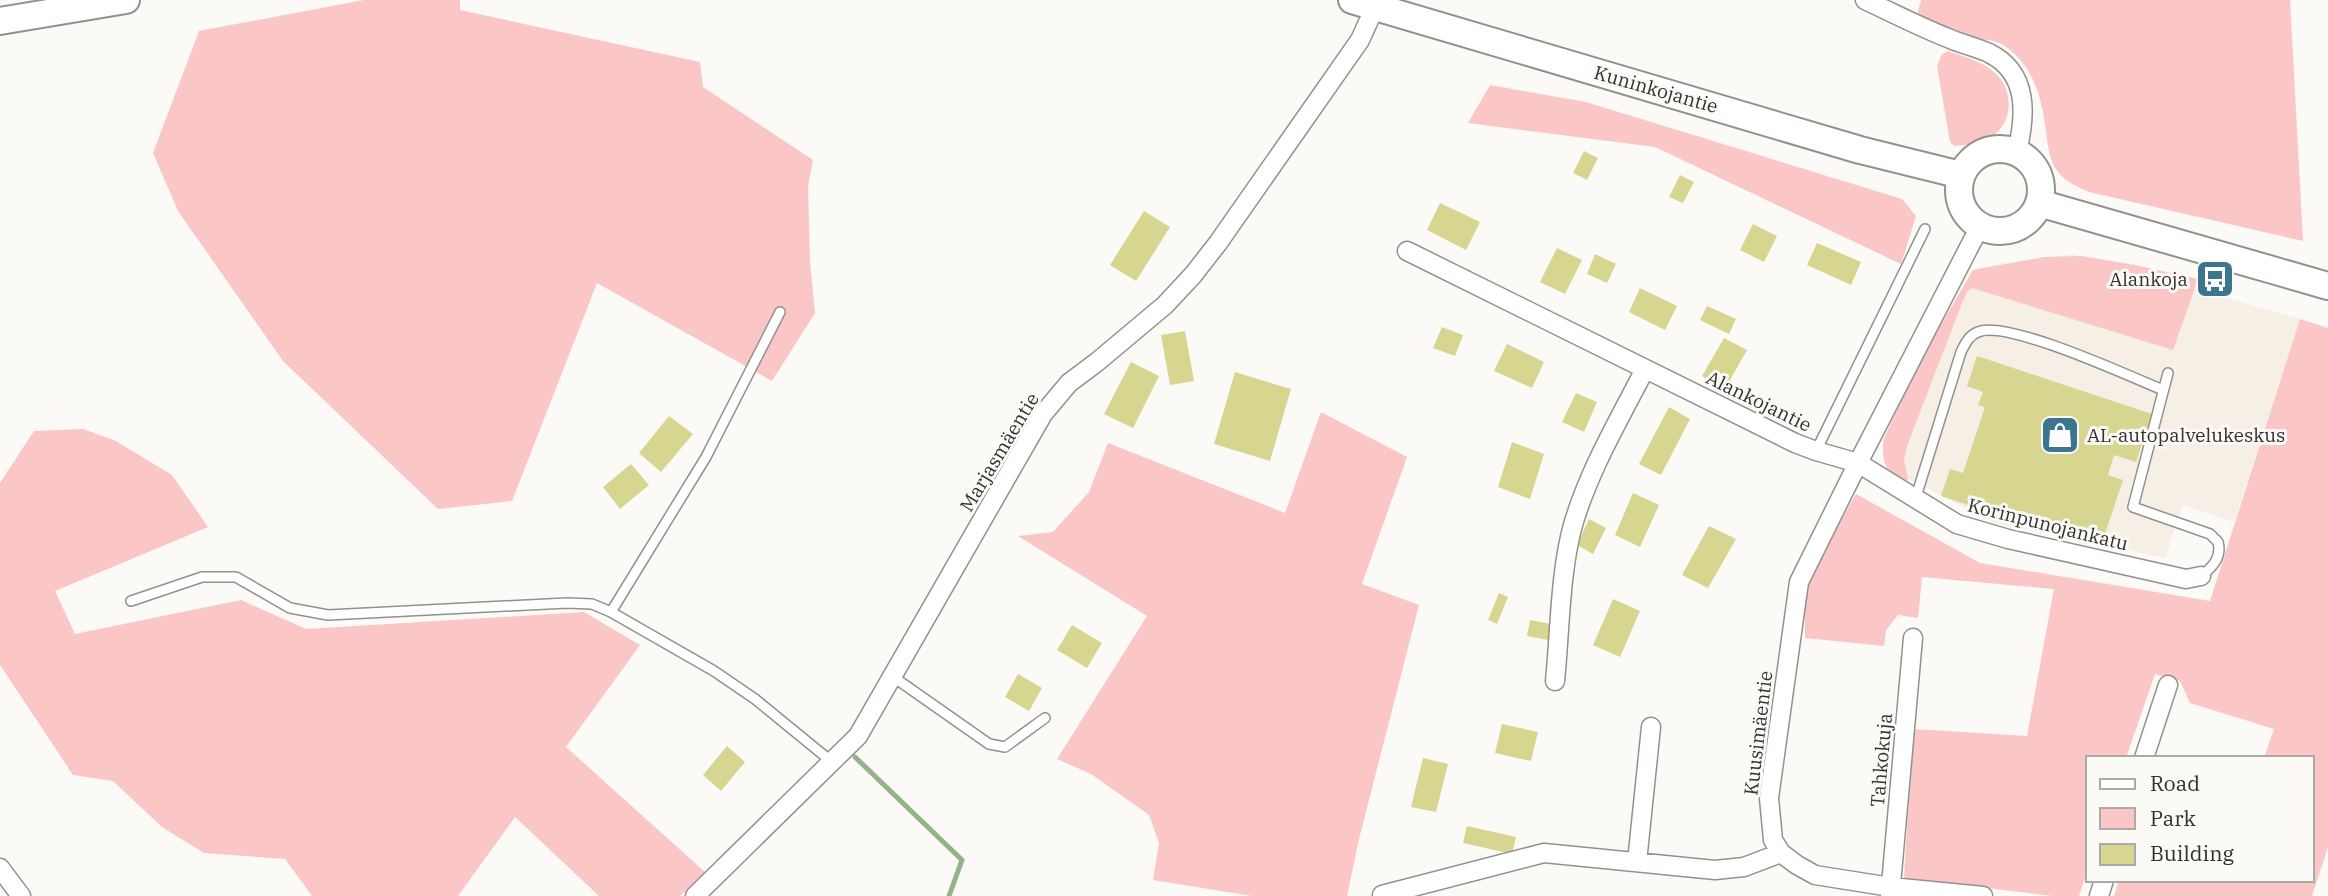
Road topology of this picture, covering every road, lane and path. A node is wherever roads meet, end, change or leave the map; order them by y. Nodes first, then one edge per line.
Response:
1 (126, 0) edge
2 (1865, 0) edge
3 (1364, 3) edge
4 (45, 7) edge
5 (0, 21) edge
6 (2017, 152) junction
7 (1961, 175) junction
8 (2039, 203) junction
9 (1980, 226) junction
10 (1925, 229) dead end
11 (1407, 251) dead end
12 (2328, 286) edge
13 (780, 312) dead end
14 (1645, 369) junction
15 (2168, 373) dead end
16 (2164, 390) junction
17 (1816, 452) junction
18 (1858, 463) junction
19 (1915, 500) junction
20 (2201, 576) joint
21 (131, 601) dead end
22 (611, 612) junction
23 (1913, 638) dead end
24 (892, 676) junction
25 (1555, 681) dead end
26 (2168, 685) dead end
27 (1045, 718) dead end
28 (1651, 727) dead end
29 (2145, 756) edge
30 (832, 762) junction
31 (1781, 853) junction
32 (1637, 862) junction
33 (0, 868) edge
34 (1890, 891) edge
35 (1382, 895) edge
36 (21, 896) edge
37 (695, 896) edge
38 (1983, 896) edge

1 - 4 main road
2 - 6 street
3 - 7 main road, Kuninkojantie
3 - 24 street, Marjasmäentie
4 - 5 main road
6 - 7 main road
6 - 8 main road
7 - 9 main road
8 - 9 main road
8 - 12 main road
9 - 18 street
10 - 17 lane
11 - 14 street, Alankojantie
13 - 22 lane
14 - 17 street, Alankojantie
14 - 25 street
15 - 16 lane
16 - 19 lane
16 - 20 lane
17 - 18 street, Alankojantie
18 - 19 street, Korinpunojankatu
18 - 31 street, Kuusimäentie
19 - 20 street, Korinpunojankatu
21 - 22 lane
22 - 30 lane
23 - 34 street, Tahkokuja
24 - 27 lane
24 - 30 street, Marjasmäentie
26 - 29 street
28 - 32 street
30 - 37 street, Marjasmäentie
31 - 32 street
31 - 34 street
32 - 35 street
33 - 36 street
34 - 38 street

